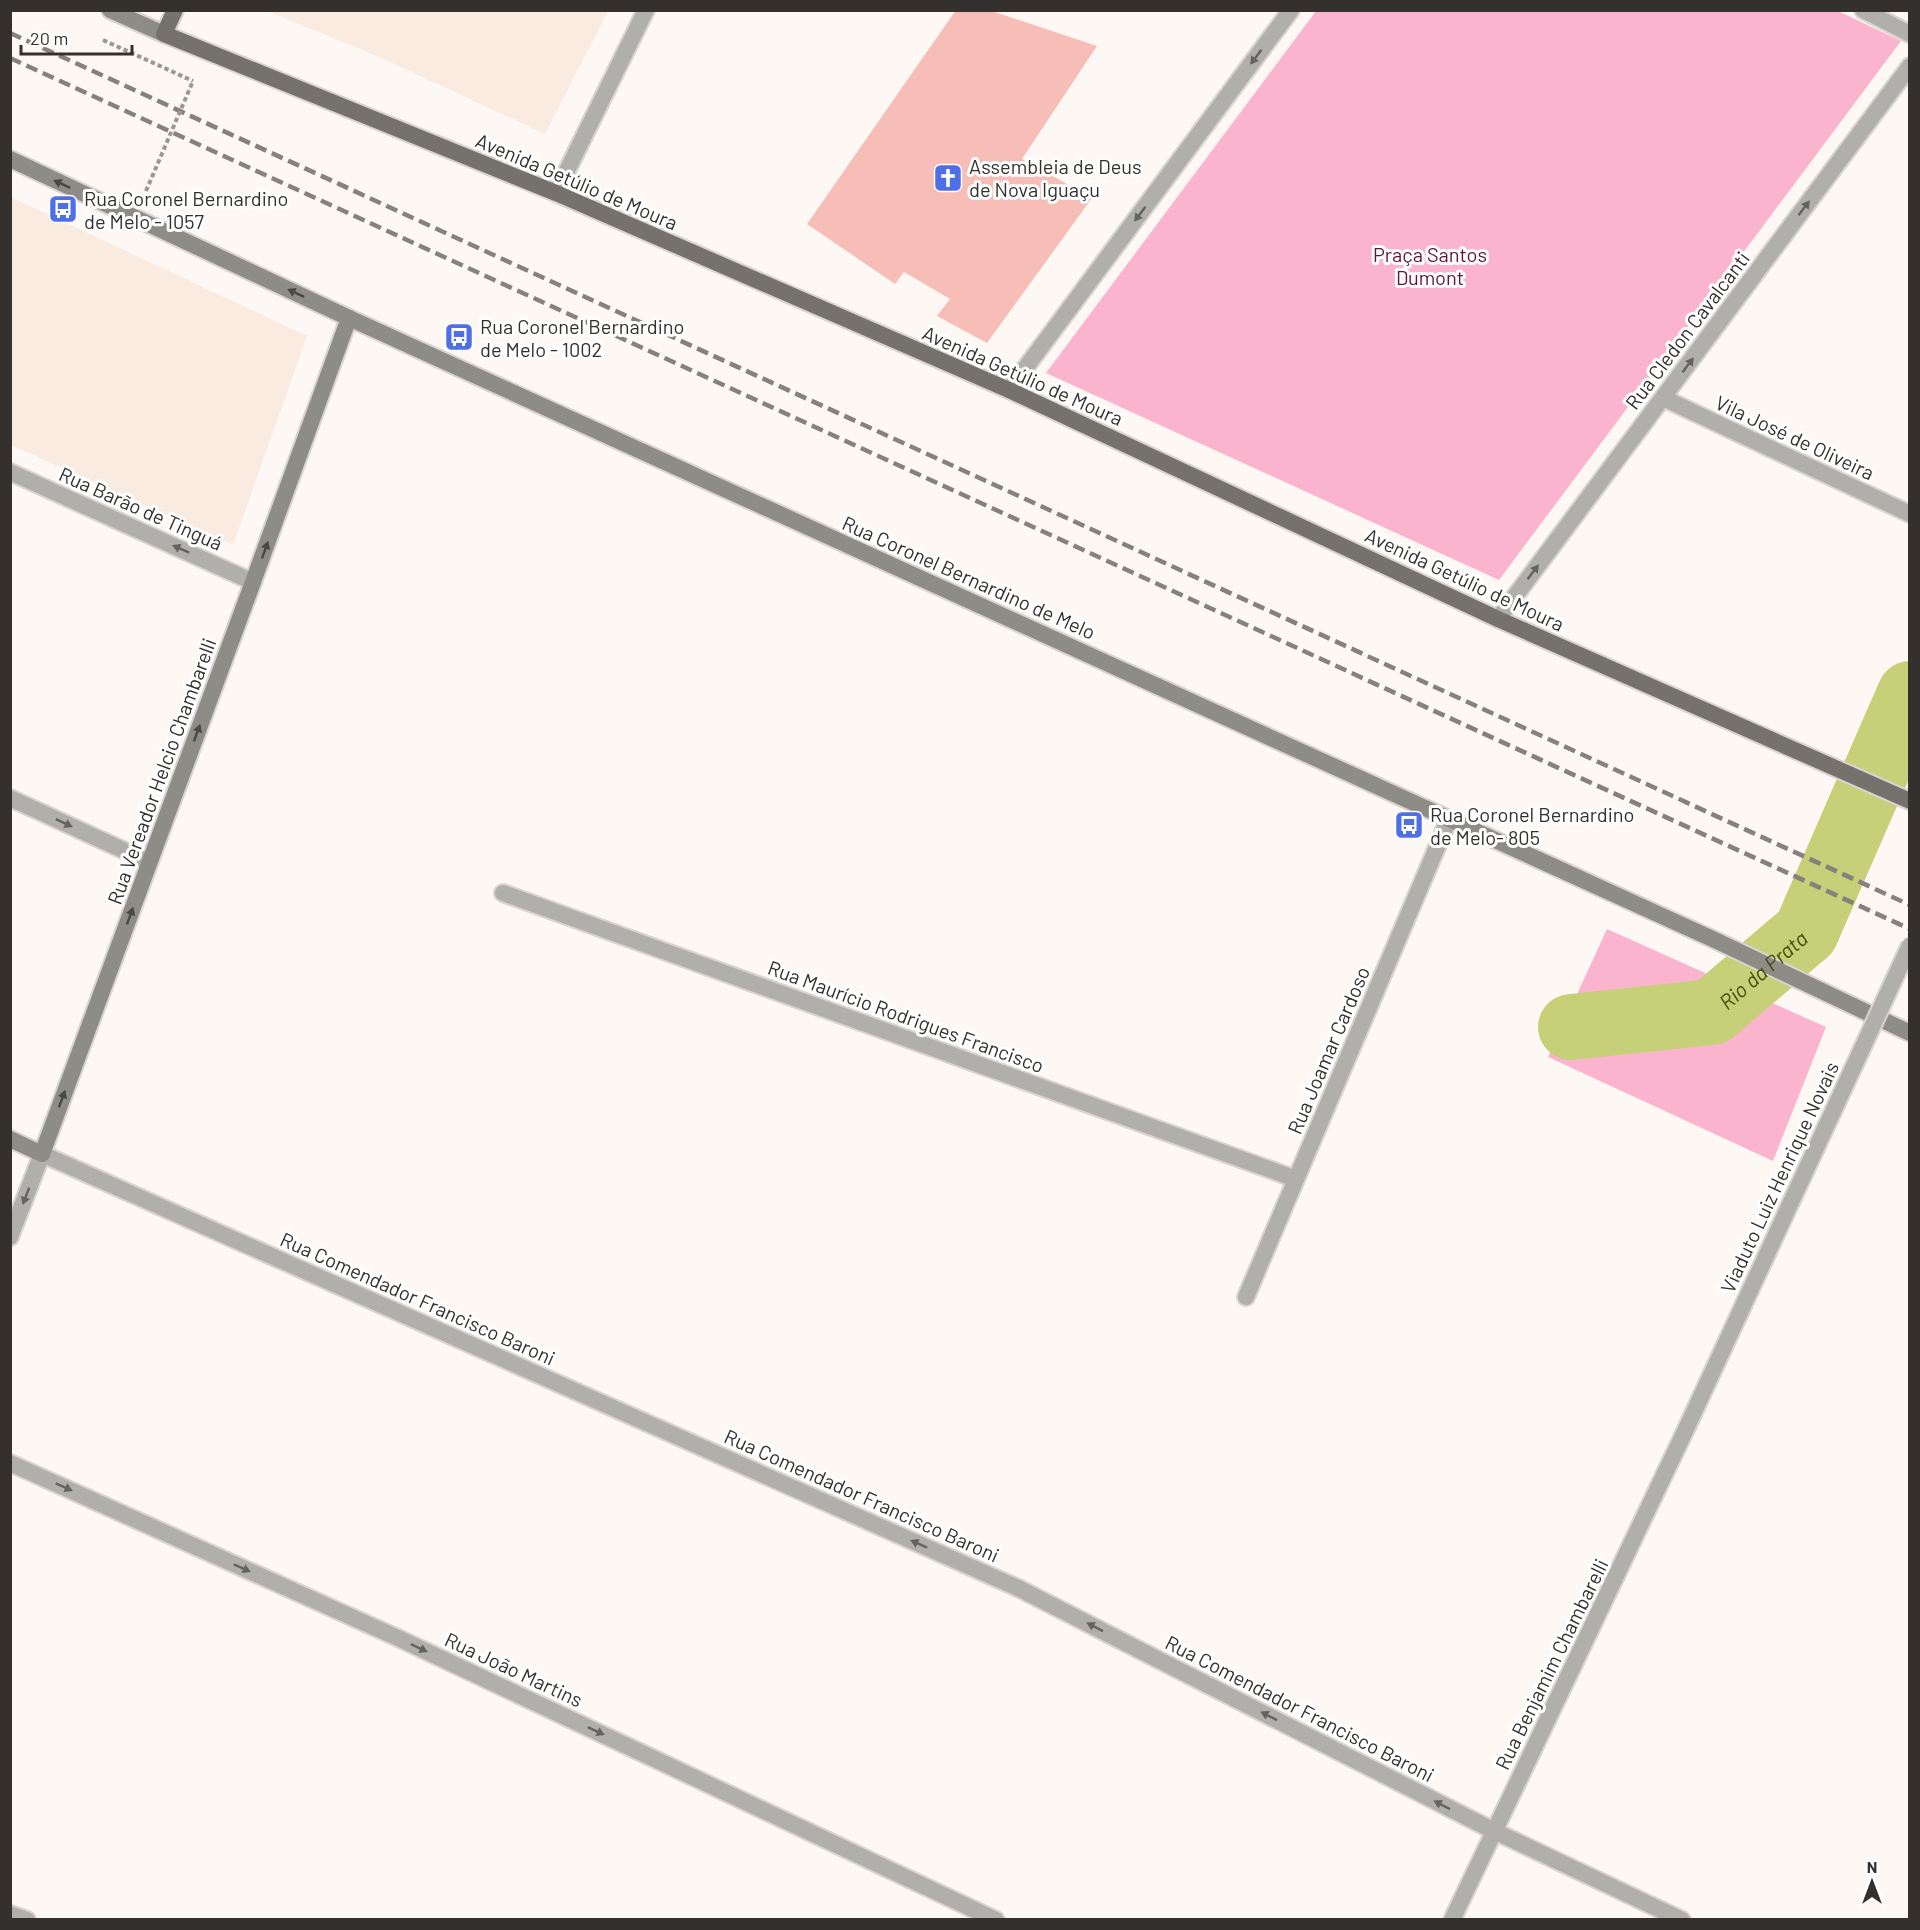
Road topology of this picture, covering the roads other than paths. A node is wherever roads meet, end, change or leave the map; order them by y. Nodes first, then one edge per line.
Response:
1 (110, 10) edge
2 (175, 10) edge
3 (646, 10) edge
4 (1291, 10) edge
5 (1863, 10) edge
6 (164, 34) junction
7 (1910, 34) edge
8 (1910, 66) edge
9 (10, 159) edge
10 (556, 193) junction
11 (349, 318) junction
12 (1009, 390) junction
13 (1663, 398) junction
14 (10, 472) edge
15 (1910, 514) edge
16 (253, 582) junction
17 (1498, 619) junction
18 (10, 798) edge
19 (1910, 801) edge
20 (1449, 819) junction
21 (150, 862) junction
22 (503, 893) dead end
23 (1910, 945) edge
24 (1910, 1033) edge
25 (10, 1139) edge
26 (42, 1154) junction
27 (1296, 1179) junction
28 (10, 1237) edge
29 (1246, 1297) dead end
30 (1687, 1427) joint
31 (10, 1463) edge
32 (1494, 1831) junction
33 (10, 1914) edge
34 (27, 1920) edge
35 (996, 1920) edge
36 (1452, 1920) edge
37 (1682, 1920) edge

1 - 6 main road, Avenida Getúlio de Moura
2 - 6 main road
3 - 10 street
4 -> 12 street
5 - 7 street
6 - 10 main road, Avenida Getúlio de Moura
13 -> 8 street, Rua Cledon Cavalcanti
11 -> 9 main road, Rua Coronel Bernardino de Melo
10 - 12 main road, Avenida Getúlio de Moura
16 -> 11 main road, Rua Vereador Helcio Chambarelli
11 - 20 main road, Rua Coronel Bernardino de Melo
12 - 17 main road, Avenida Getúlio de Moura
13 - 15 street, Vila José de Oliveira
17 -> 13 street, Rua Cledon Cavalcanti
16 -> 14 street, Rua Barão de Tinguá
21 -> 16 main road, Rua Vereador Helcio Chambarelli
17 - 19 main road, Avenida Getúlio de Moura
18 -> 21 street
20 - 24 main road, Rua Coronel Bernardino de Melo
20 - 27 street, Rua Joamar Cardoso
26 -> 21 main road, Rua Vereador Helcio Chambarelli
22 - 27 street, Rua Maurício Rodrigues Francisco
23 - 30 street, Viaduto Luiz Henrique Novais, bridge
25 - 26 main road, Rua Comendador Francisco Baroni
26 -> 28 street, Rua Vereador Helcio Chambarelli
32 -> 26 street, Rua Comendador Francisco Baroni
27 - 29 street, Rua Joamar Cardoso
30 - 32 street, Rua Benjamim Chambarelli
31 -> 35 street, Rua João Martins
32 - 36 street, Rua Benjamim Chambarelli
32 - 37 street, Rua Comendador Francisco Baroni
33 - 34 street

